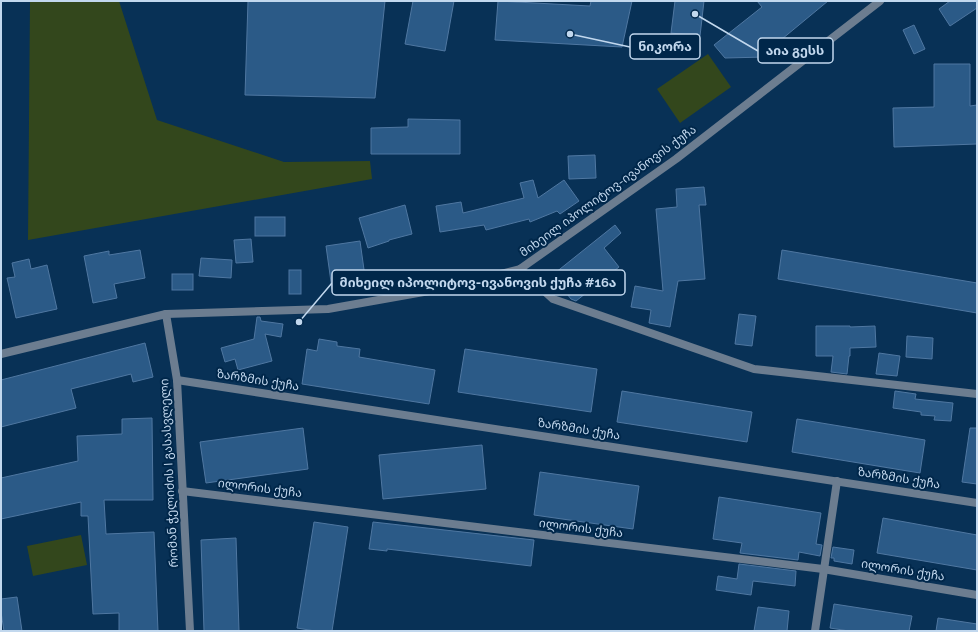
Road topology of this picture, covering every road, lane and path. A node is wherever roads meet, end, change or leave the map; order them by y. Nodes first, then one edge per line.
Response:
1 (880, 1) edge
2 (520, 269) junction
3 (166, 314) junction
4 (1, 354) edge
5 (177, 380) junction
6 (977, 394) edge
7 (837, 481) junction
8 (182, 491) junction
9 (977, 503) edge
10 (823, 569) junction
11 (977, 595) edge
12 (190, 631) edge
13 (815, 631) edge

1 - 2 street, მიხეილ იპოლიტოვ-ივანოვის ქუჩა
2 - 3 street, მიხეილ იპოლიტოვ-ივანოვის ქუჩა
2 - 6 street
3 - 4 street, მიხეილ იპოლიტოვ-ივანოვის ქუჩა
3 - 5 street, რომან ჭელიძის I გასასვლელი
5 - 7 street, ზარზმის ქუჩა
5 - 8 street, რომან ჭელიძის I გასასვლელი
7 - 9 street, ზარზმის ქუჩა
7 - 10 street
8 - 10 street, ილორის ქუჩა
8 - 12 street, რომან ჭელიძის I გასასვლელი
10 - 11 street, ილორის ქუჩა
10 - 13 street

